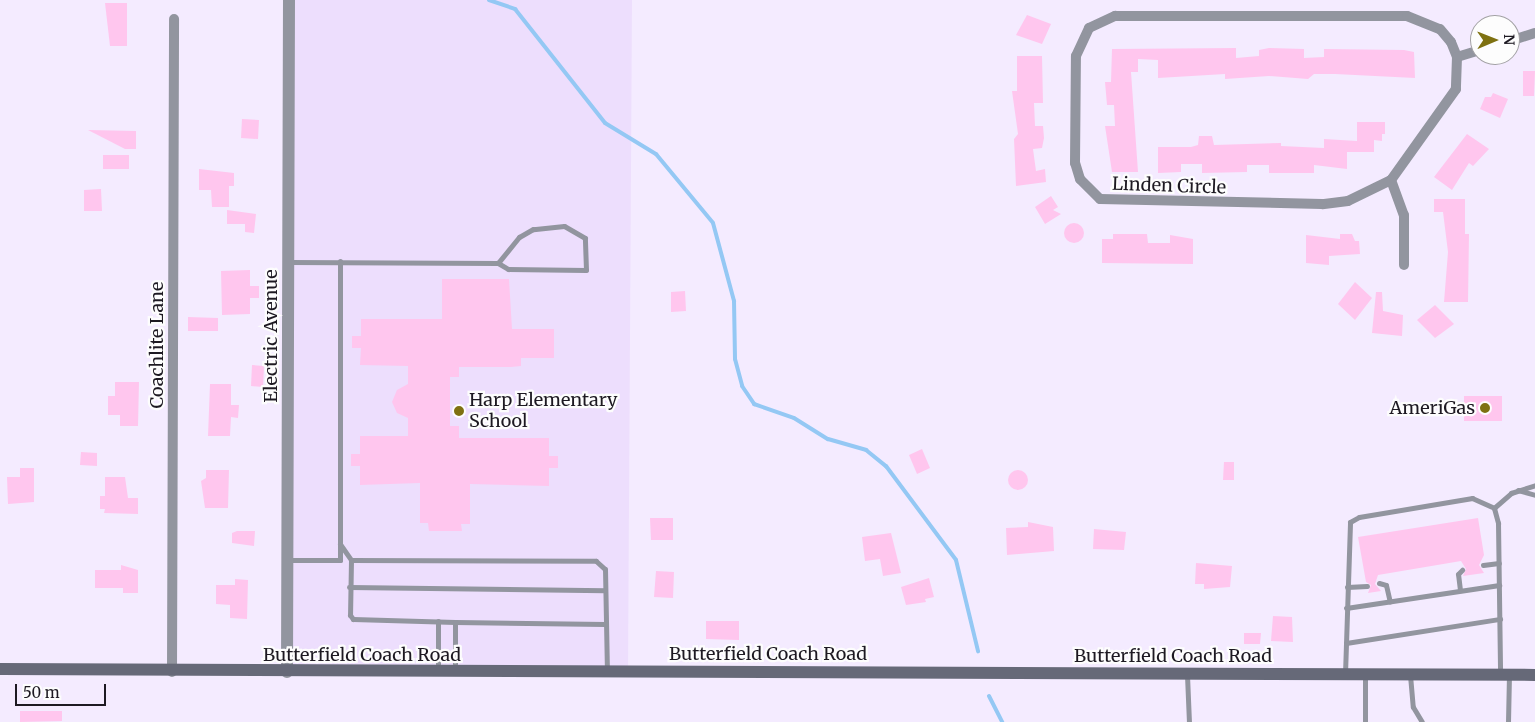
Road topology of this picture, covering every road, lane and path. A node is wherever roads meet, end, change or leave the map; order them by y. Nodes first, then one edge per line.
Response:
1 (289, 0) edge
2 (174, 18) dead end
3 (1535, 33) edge
4 (1520, 38) edge
5 (1470, 53) edge
6 (1457, 57) junction
7 (1391, 180) junction
8 (340, 261) junction
9 (289, 262) junction
10 (498, 263) junction
11 (1404, 265) dead end
12 (1535, 485) edge
13 (1518, 490) junction
14 (1535, 495) edge
15 (1494, 508) junction
16 (340, 543) junction
17 (288, 560) junction
18 (351, 560) junction
19 (1499, 564) junction
20 (1483, 565) dead end
21 (1462, 570) dead end
22 (1379, 583) dead end
23 (1499, 585) junction
24 (1367, 586) dead end
25 (349, 587) junction
26 (1347, 587) junction
27 (605, 590) junction
28 (1460, 590) junction
29 (1390, 602) junction
30 (1346, 608) junction
31 (1500, 619) junction
32 (438, 622) junction
33 (455, 622) junction
34 (605, 624) junction
35 (1346, 643) junction
36 (0, 669) edge
37 (607, 671) junction
38 (172, 672) junction
39 (287, 672) junction
40 (438, 672) junction
41 (455, 672) junction
42 (1187, 674) junction
43 (1345, 674) junction
44 (1365, 674) junction
45 (1410, 675) junction
46 (1504, 675) junction
47 (1535, 675) edge
48 (1189, 722) edge
49 (1365, 722) edge
50 (1422, 722) edge
51 (1508, 722) edge

1 - 9 street, Electric Avenue
2 - 38 street, Coachlite Lane
3 - 4 street
5 - 6 street
6 - 7 street, Linden Circle
6 - 7 street, Linden Circle
7 - 11 street
8 - 9 lane
8 - 10 lane
8 - 16 lane
9 - 17 street, Electric Avenue
10 - 10 lane
12 - 13 lane
13 - 14 lane
13 - 15 lane
15 - 19 lane
15 - 26 lane
16 - 17 lane
16 - 18 lane
17 - 39 street, Electric Avenue
18 - 25 lane
18 - 27 lane
19 - 20 lane
19 - 23 lane
21 - 28 lane
22 - 29 lane
23 - 28 lane
23 - 31 lane
24 - 26 lane
25 - 27 lane
25 - 32 lane
26 - 30 lane
27 - 34 lane
28 - 29 lane
29 - 30 lane
30 - 35 lane
31 - 35 lane
31 - 46 lane
32 - 33 lane
32 - 40 lane
33 - 34 lane
33 - 41 lane
34 - 37 lane
35 - 43 lane
36 - 38 main road, Butterfield Coach Road
37 - 41 main road, Butterfield Coach Road
37 - 42 main road, Butterfield Coach Road
38 - 39 main road, Butterfield Coach Road
39 - 40 main road, Butterfield Coach Road
40 - 41 main road, Butterfield Coach Road
42 - 43 main road, Butterfield Coach Road
42 - 48 lane
43 - 44 main road, Butterfield Coach Road
44 - 45 main road, Butterfield Coach Road
44 - 49 lane
45 - 46 main road, Butterfield Coach Road
45 - 50 lane
46 - 47 main road, Butterfield Coach Road
46 - 51 lane

